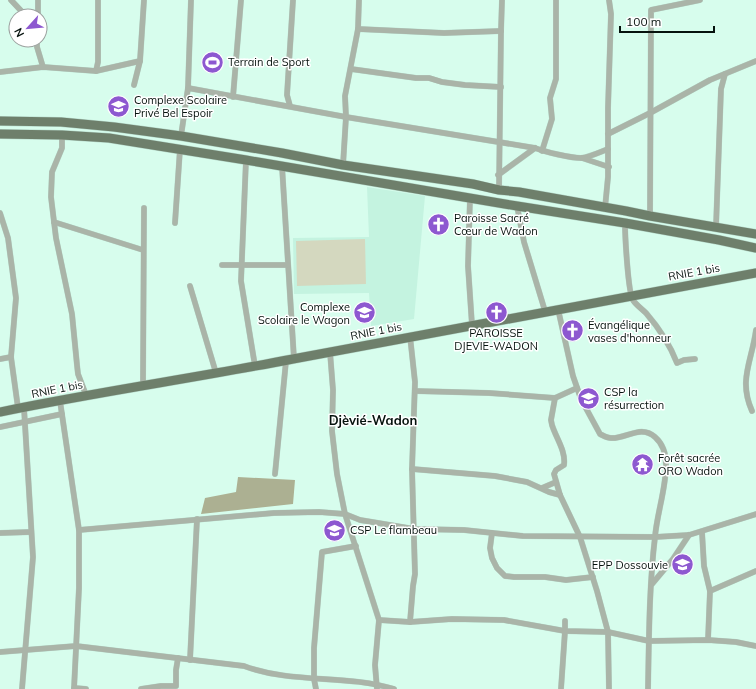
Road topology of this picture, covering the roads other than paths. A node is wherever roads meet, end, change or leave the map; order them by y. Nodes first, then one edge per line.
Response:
1 (11, 0) edge
2 (98, 0) edge
3 (144, 0) edge
4 (191, 0) edge
5 (241, 0) edge
6 (293, 0) edge
7 (359, 0) edge
8 (502, 0) edge
9 (556, 0) edge
10 (609, 0) edge
11 (698, 0) edge
12 (18, 8) edge
13 (358, 29) junction
14 (501, 31) junction
15 (37, 48) edge
16 (756, 61) edge
17 (98, 62) junction
18 (140, 62) junction
19 (43, 67) junction
20 (104, 69) junction
21 (351, 69) junction
22 (96, 71) junction
23 (0, 72) edge
24 (725, 74) junction
25 (710, 80) junction
26 (134, 84) dead end
27 (501, 87) junction
28 (188, 88) junction
29 (721, 89) junction
30 (287, 95) junction
31 (233, 97) junction
32 (279, 105) junction
33 (290, 106) junction
34 (650, 113) junction
35 (346, 117) junction
36 (0, 121) edge
37 (0, 134) edge
38 (608, 134) junction
39 (62, 135) junction
40 (181, 136) junction
41 (499, 143) junction
42 (535, 148) junction
43 (608, 149) junction
44 (180, 150) junction
45 (542, 151) junction
46 (582, 158) junction
47 (246, 160) junction
48 (343, 165) junction
49 (282, 166) junction
50 (608, 168) junction
51 (498, 175) junction
52 (499, 190) junction
53 (470, 198) junction
54 (517, 206) junction
55 (144, 208) dead end
56 (605, 208) junction
57 (0, 212) edge
58 (650, 216) junction
59 (54, 222) junction
60 (175, 223) dead end
61 (625, 223) junction
62 (716, 227) junction
63 (756, 234) edge
64 (756, 248) edge
65 (143, 250) junction
66 (222, 265) dead end
67 (241, 265) junction
68 (287, 265) junction
69 (756, 273) edge
70 (190, 286) dead end
71 (631, 296) junction
72 (558, 309) junction
73 (545, 311) junction
74 (472, 325) junction
75 (756, 330) edge
76 (410, 336) junction
77 (330, 352) junction
78 (11, 357) junction
79 (0, 359) edge
80 (695, 359) dead end
81 (753, 359) edge
82 (290, 360) junction
83 (255, 366) junction
84 (216, 373) junction
85 (144, 385) junction
86 (577, 388) junction
87 (415, 391) junction
88 (86, 395) junction
89 (555, 398) junction
90 (60, 401) junction
91 (21, 408) junction
92 (752, 411) dead end
93 (0, 412) edge
94 (62, 414) junction
95 (24, 422) junction
96 (0, 427) edge
97 (412, 469) junction
98 (275, 474) dead end
99 (556, 482) junction
100 (542, 488) junction
101 (560, 496) junction
102 (345, 514) junction
103 (756, 514) edge
104 (197, 519) junction
105 (414, 529) junction
106 (79, 530) junction
107 (31, 532) junction
108 (702, 532) junction
109 (0, 533) edge
110 (492, 533) junction
111 (689, 535) junction
112 (580, 537) junction
113 (655, 537) junction
114 (356, 546) junction
115 (756, 571) edge
116 (593, 577) junction
117 (651, 584) junction
118 (710, 592) junction
119 (379, 620) junction
120 (564, 621) dead end
121 (410, 622) junction
122 (565, 631) junction
123 (608, 632) junction
124 (708, 640) junction
125 (649, 641) junction
126 (76, 646) junction
127 (756, 646) edge
128 (25, 650) junction
129 (0, 652) edge
130 (178, 658) junction
131 (190, 660) junction
132 (314, 679) junction
133 (377, 686) edge
134 (74, 688) edge
135 (22, 689) edge
136 (86, 689) edge
137 (141, 689) edge
138 (316, 689) edge
139 (394, 689) edge
140 (561, 689) edge
141 (609, 689) edge
142 (648, 689) edge

1 - 12 street
2 - 17 street
3 - 18 street
4 - 28 street
5 - 31 street
6 - 30 street
7 - 13 street
8 - 14 street
9 - 45 street
10 - 38 street
11 - 34 street
13 - 14 street
13 - 21 street
14 - 27 street
15 - 19 street
16 - 24 street
17 - 20 street
17 - 22 street
18 - 20 street
18 - 26 street
19 - 22 street
19 - 23 street
20 - 22 street
21 - 27 street
21 - 35 street
24 - 25 street
24 - 29 street
25 - 29 street
25 - 34 street
27 - 41 street
28 - 31 street
28 - 40 street
29 - 62 street
30 - 32 street
30 - 33 street
31 - 32 street
32 - 33 street
33 - 35 street
34 - 38 street
34 - 58 street
35 - 41 street
35 - 48 street
36 - 40 main road
37 - 39 main road
38 - 43 street
39 - 44 main road
39 - 59 street
40 - 48 main road
41 - 42 street
41 - 51 street
42 - 45 street
42 - 51 street
43 - 46 street
43 - 50 street
44 - 47 main road
44 - 60 street
45 - 46 street
46 - 50 street
47 - 49 main road
47 - 67 street
48 - 52 main road
49 - 53 main road
49 - 68 street
50 - 56 street
51 - 52 street
52 - 56 main road
53 - 54 main road
53 - 74 street
54 - 61 main road
54 - 73 street
55 - 65 street
56 - 58 main road
57 - 78 street
58 - 62 main road
59 - 65 street
59 - 88 street
61 - 64 main road
61 - 71 street
62 - 63 main road
65 - 85 street
66 - 67 street
67 - 68 street
67 - 83 street
68 - 82 street
69 - 71 main road, RNIE 1 bis
70 - 84 street
71 - 72 main road, RNIE 1 bis
71 - 80 street
72 - 73 main road, RNIE 1 bis
72 - 86 street
73 - 74 main road, RNIE 1 bis
74 - 76 main road, RNIE 1 bis
75 - 81 street
76 - 77 main road, RNIE 1 bis
76 - 87 street
77 - 82 main road, RNIE 1 bis
77 - 102 street
78 - 79 street
78 - 91 street
81 - 92 street
82 - 83 main road, RNIE 1 bis
82 - 98 street
83 - 84 main road, RNIE 1 bis
84 - 85 main road, RNIE 1 bis
85 - 88 main road, RNIE 1 bis
86 - 89 street
86 - 113 street
87 - 89 street
87 - 97 street
88 - 90 main road, RNIE 1 bis
89 - 99 street
90 - 91 main road, RNIE 1 bis
90 - 94 street
91 - 93 main road, RNIE 1 bis
91 - 95 street
94 - 95 street
94 - 106 street
95 - 96 street
95 - 107 street
97 - 100 street
97 - 105 street
99 - 100 street
99 - 101 street
100 - 101 street
101 - 112 street
102 - 104 street
102 - 105 street
102 - 114 street
103 - 108 street
104 - 106 street
104 - 131 street
105 - 110 street
105 - 121 street
106 - 126 street
107 - 109 street
107 - 128 street
108 - 111 street
108 - 118 street
110 - 112 street
110 - 116 street
111 - 113 street
111 - 117 street
112 - 113 street
112 - 116 street
113 - 117 street
114 - 119 street
114 - 132 street
115 - 118 street
116 - 123 street
117 - 125 street
118 - 124 street
119 - 121 street
119 - 133 street
120 - 122 street
121 - 122 street
122 - 123 street
122 - 140 street
123 - 125 street
123 - 141 street
124 - 125 street
124 - 127 street
125 - 142 street
126 - 128 street
126 - 130 street
126 - 134 street
128 - 129 street
128 - 135 street
130 - 131 street
130 - 137 street
131 - 132 street
132 - 133 street
132 - 138 street
133 - 139 street
134 - 136 street

